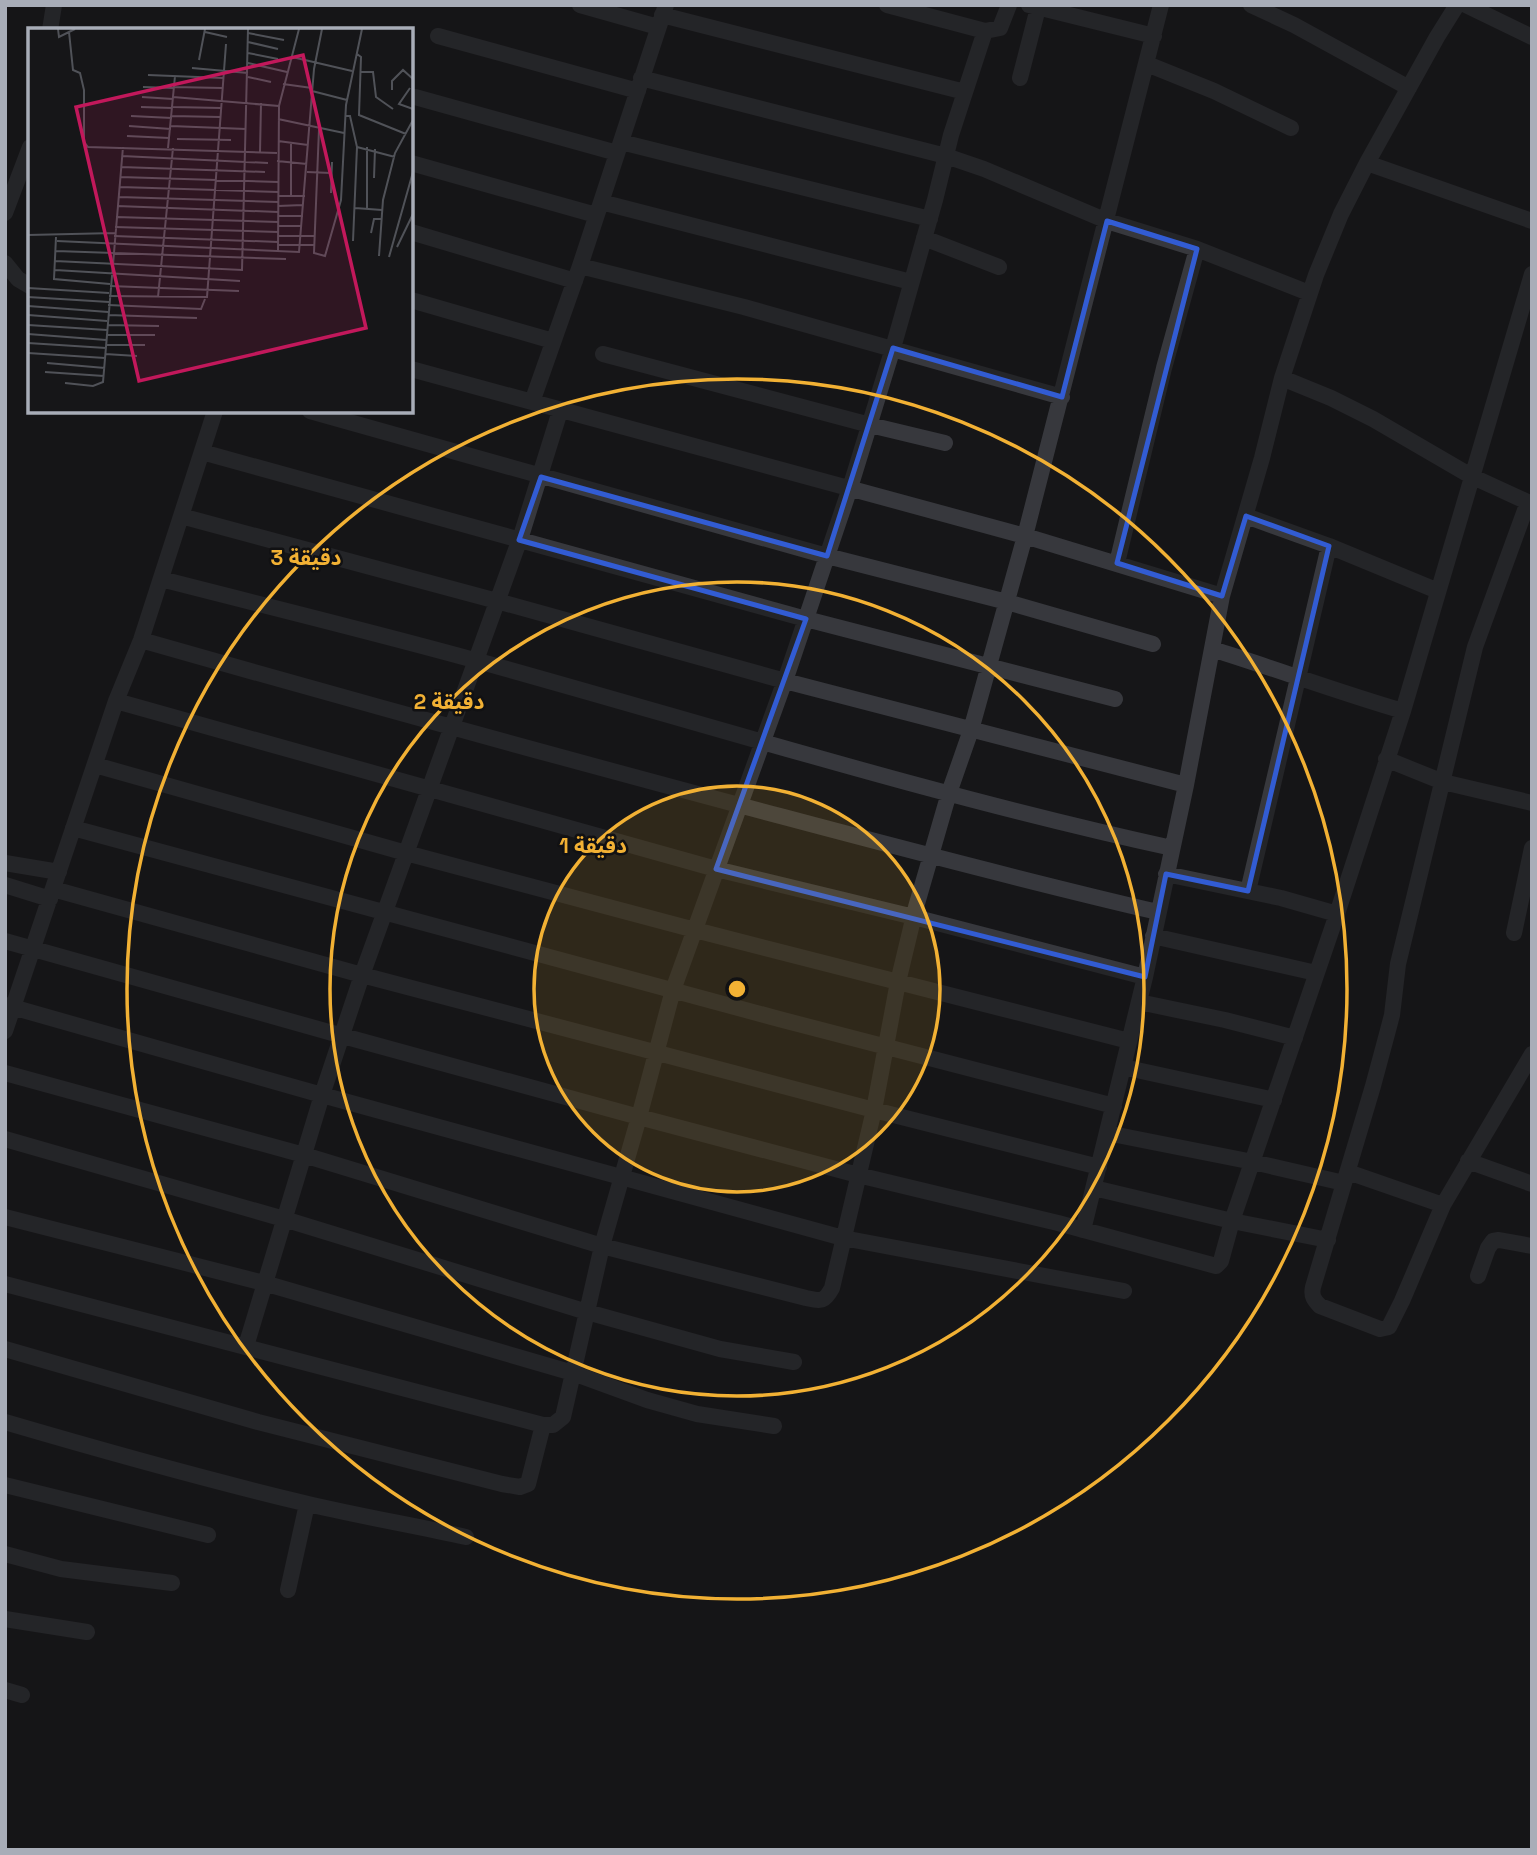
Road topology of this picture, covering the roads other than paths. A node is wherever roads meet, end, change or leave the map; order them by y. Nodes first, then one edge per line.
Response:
1 (54, 5) edge
2 (580, 5) edge
3 (887, 5) edge
4 (1009, 5) edge
5 (1161, 5) edge
6 (1251, 5) edge
7 (1457, 5) edge
8 (1466, 5) edge
9 (1033, 6) edge
10 (662, 16) edge
11 (50, 28) edge
12 (985, 31) junction
13 (438, 36) dead end
14 (1154, 36) junction
15 (1532, 37) edge
16 (1147, 64) junction
17 (1020, 78) dead end
18 (639, 84) junction
19 (1409, 88) junction
20 (965, 92) junction
21 (415, 97) dead end
22 (1291, 128) dead end
23 (619, 147) junction
24 (28, 152) edge
25 (946, 156) junction
26 (413, 163) edge
27 (1367, 163) junction
28 (599, 209) junction
29 (5, 213) edge
30 (930, 219) junction
31 (1107, 221) junction
32 (1532, 221) edge
33 (413, 233) edge
34 (924, 238) junction
35 (1197, 249) junction
36 (5, 263) edge
37 (999, 267) dead end
38 (577, 274) junction
39 (1532, 274) edge
40 (911, 282) junction
41 (28, 285) edge
42 (1309, 293) junction
43 (413, 301) edge
44 (553, 341) junction
45 (893, 348) junction
46 (603, 354) dead end
47 (413, 370) edge
48 (1282, 378) junction
49 (1062, 397) junction
50 (532, 402) junction
51 (560, 411) junction
52 (214, 413) edge
53 (317, 413) edge
54 (870, 425) junction
55 (945, 443) dead end
56 (202, 452) junction
57 (1471, 476) junction
58 (541, 477) junction
59 (850, 488) junction
60 (1530, 503) edge
61 (181, 516) junction
62 (1246, 516) junction
63 (1025, 536) junction
64 (519, 540) junction
65 (1329, 546) junction
66 (827, 556) junction
67 (1117, 562) junction
68 (161, 579) junction
69 (1438, 591) junction
70 (1222, 596) junction
71 (497, 601) junction
72 (1007, 602) junction
73 (806, 619) junction
74 (141, 640) junction
75 (1153, 644) dead end
76 (1212, 649) junction
77 (476, 661) junction
78 (989, 666) junction
79 (1298, 676) junction
80 (785, 681) junction
81 (1115, 699) dead end
82 (116, 701) junction
83 (1403, 711) junction
84 (452, 728) junction
85 (971, 730) junction
86 (762, 742) junction
87 (1386, 759) junction
88 (95, 765) junction
89 (1443, 782) junction
90 (1186, 785) junction
91 (429, 788) junction
92 (949, 793) junction
93 (1532, 803) edge
94 (740, 805) junction
95 (73, 828) junction
96 (1172, 848) junction
97 (1532, 848) edge
98 (406, 853) junction
99 (931, 856) junction
100 (5, 863) edge
101 (716, 869) junction
102 (59, 872) junction
103 (1166, 874) junction
104 (5, 885) edge
105 (1248, 891) junction
106 (51, 894) junction
107 (1158, 912) junction
108 (384, 913) junction
109 (1337, 914) junction
110 (914, 917) junction
111 (695, 930) junction
112 (1514, 933) dead end
113 (1153, 936) junction
114 (5, 941) edge
115 (32, 949) junction
116 (1316, 973) junction
117 (362, 975) junction
118 (1145, 977) junction
119 (898, 982) junction
120 (673, 990) junction
121 (1139, 1002) junction
122 (9, 1006) edge
123 (5, 1031) edge
124 (343, 1036) junction
125 (1295, 1038) junction
126 (1129, 1041) junction
127 (886, 1047) junction
128 (656, 1052) junction
129 (1532, 1054) edge
130 (1123, 1067) junction
131 (5, 1073) edge
132 (322, 1095) junction
133 (1274, 1100) junction
134 (1114, 1106) junction
135 (874, 1110) junction
136 (639, 1117) junction
137 (1107, 1133) junction
138 (5, 1139) edge
139 (304, 1155) junction
140 (1253, 1161) junction
141 (1468, 1161) junction
142 (1099, 1167) junction
143 (859, 1175) junction
144 (622, 1176) junction
145 (1346, 1177) junction
146 (1532, 1184) edge
147 (1094, 1188) junction
148 (1443, 1205) junction
149 (5, 1217) edge
150 (284, 1219) junction
151 (1232, 1222) junction
152 (1083, 1230) junction
153 (843, 1238) junction
154 (1328, 1240) junction
155 (602, 1246) junction
156 (1532, 1246) edge
157 (1478, 1276) dead end
158 (264, 1283) junction
159 (5, 1284) edge
160 (1124, 1292) dead end
161 (587, 1312) junction
162 (246, 1346) junction
163 (5, 1349) edge
164 (794, 1362) dead end
165 (573, 1373) junction
166 (5, 1422) edge
167 (543, 1425) junction
168 (775, 1426) dead end
169 (5, 1485) edge
170 (307, 1504) junction
171 (208, 1535) dead end
172 (466, 1536) dead end
173 (5, 1554) edge
174 (172, 1583) dead end
175 (288, 1590) dead end
176 (5, 1619) edge
177 (87, 1632) dead end
178 (5, 1690) edge
179 (22, 1696) dead end

1 - 11 street
2 - 10 street
3 - 12 street
4 - 12 street
5 - 14 street
6 - 19 street
7 - 19 street
8 - 15 street
9 - 14 street
9 - 17 street
10 - 18 street
10 - 20 street
12 - 20 street
13 - 18 street
14 - 16 street
16 - 22 street
16 - 31 street
18 - 23 street
18 - 25 street
19 - 27 street
20 - 25 street
21 - 23 street
23 - 28 street
23 - 30 street
24 - 29 street
25 - 30 street
25 - 31 street
26 - 28 street
27 - 32 street
27 - 42 street
28 - 38 street
28 - 40 street
30 - 34 street
31 - 35 street
31 - 49 street
33 - 38 street
34 - 37 street
34 - 40 street
35 - 42 street
35 - 67 street
36 - 41 street
38 - 44 street
38 - 45 street
39 - 57 street
40 - 45 street
42 - 48 street
43 - 44 street
44 - 50 street
45 - 49 street
45 - 54 street
46 - 54 street
47 - 50 street
48 - 57 street
48 - 62 street
49 - 63 street
50 - 51 street
51 - 58 street
51 - 59 street
52 - 56 street
53 - 58 street
54 - 55 street
54 - 59 street
56 - 61 street
56 - 64 street
57 - 60 street
57 - 69 street
58 - 64 street
58 - 66 street
59 - 63 street
59 - 66 street
60 - 89 street
61 - 68 street
61 - 71 street
62 - 65 street
62 - 70 street
63 - 67 street
63 - 72 street
64 - 71 street
64 - 73 street
65 - 69 street
65 - 79 street
66 - 72 street
66 - 73 street
67 - 70 street
68 - 74 street
68 - 77 street
69 - 83 street
70 - 76 street
71 - 77 street
71 - 80 street
72 - 75 street
72 - 78 street
73 - 78 street
73 - 80 street
74 - 82 street
74 - 84 street
76 - 79 street
76 - 90 street
77 - 84 street
77 - 86 street
78 - 81 street
78 - 85 street
79 - 83 street
79 - 105 street
80 - 85 street
80 - 86 street
82 - 88 street
82 - 91 street
83 - 87 street
84 - 91 street
84 - 94 street
85 - 90 street
85 - 92 street
86 - 92 street
86 - 94 street
87 - 89 street
87 - 109 street
88 - 95 street
88 - 98 street
89 - 93 street
89 - 145 street
90 - 96 street
91 - 98 street
91 - 101 street
92 - 96 street
92 - 99 street
94 - 99 street
94 - 101 street
95 - 102 street
95 - 108 street
96 - 103 street
97 - 112 street
98 - 108 street
98 - 111 street
99 - 107 street
99 - 110 street
100 - 102 street
101 - 110 street
101 - 111 street
102 - 106 street
103 - 105 street
103 - 107 street
104 - 106 street
105 - 109 street
106 - 115 street
106 - 117 street
107 - 113 street
108 - 117 street
108 - 120 street
109 - 116 street
110 - 118 street
110 - 119 street
111 - 119 street
111 - 120 street
113 - 116 street
113 - 118 street
114 - 115 street
115 - 122 street
115 - 124 street
116 - 125 street
117 - 124 street
117 - 128 street
118 - 121 street
119 - 126 street
119 - 127 street
120 - 127 street
120 - 128 street
121 - 125 street
121 - 126 street
122 - 123 street
122 - 132 street
124 - 132 street
124 - 136 street
125 - 133 street
126 - 130 street
127 - 134 street
127 - 135 street
128 - 135 street
128 - 136 street
129 - 141 street
130 - 133 street
130 - 134 street
131 - 139 street
132 - 139 street
132 - 144 street
133 - 140 street
134 - 137 street
135 - 142 street
135 - 143 street
136 - 143 street
136 - 144 street
137 - 140 street
137 - 142 street
138 - 150 street
139 - 150 street
139 - 155 street
140 - 145 street
140 - 151 street
141 - 146 street
141 - 148 street
142 - 147 street
143 - 152 street
143 - 153 street
144 - 153 street
144 - 155 street
145 - 148 street
145 - 154 street
147 - 151 street
147 - 152 street
148 - 154 street
149 - 158 street
150 - 158 street
150 - 161 street
151 - 152 street
151 - 154 street
153 - 155 street
153 - 160 street
155 - 161 street
156 - 157 street
158 - 162 street
158 - 165 street
159 - 162 street
161 - 164 street
161 - 165 street
162 - 167 street
163 - 167 street
165 - 167 street
165 - 168 street
166 - 170 street
169 - 171 street
170 - 172 street
170 - 175 street
173 - 174 street
176 - 177 street
178 - 179 street

